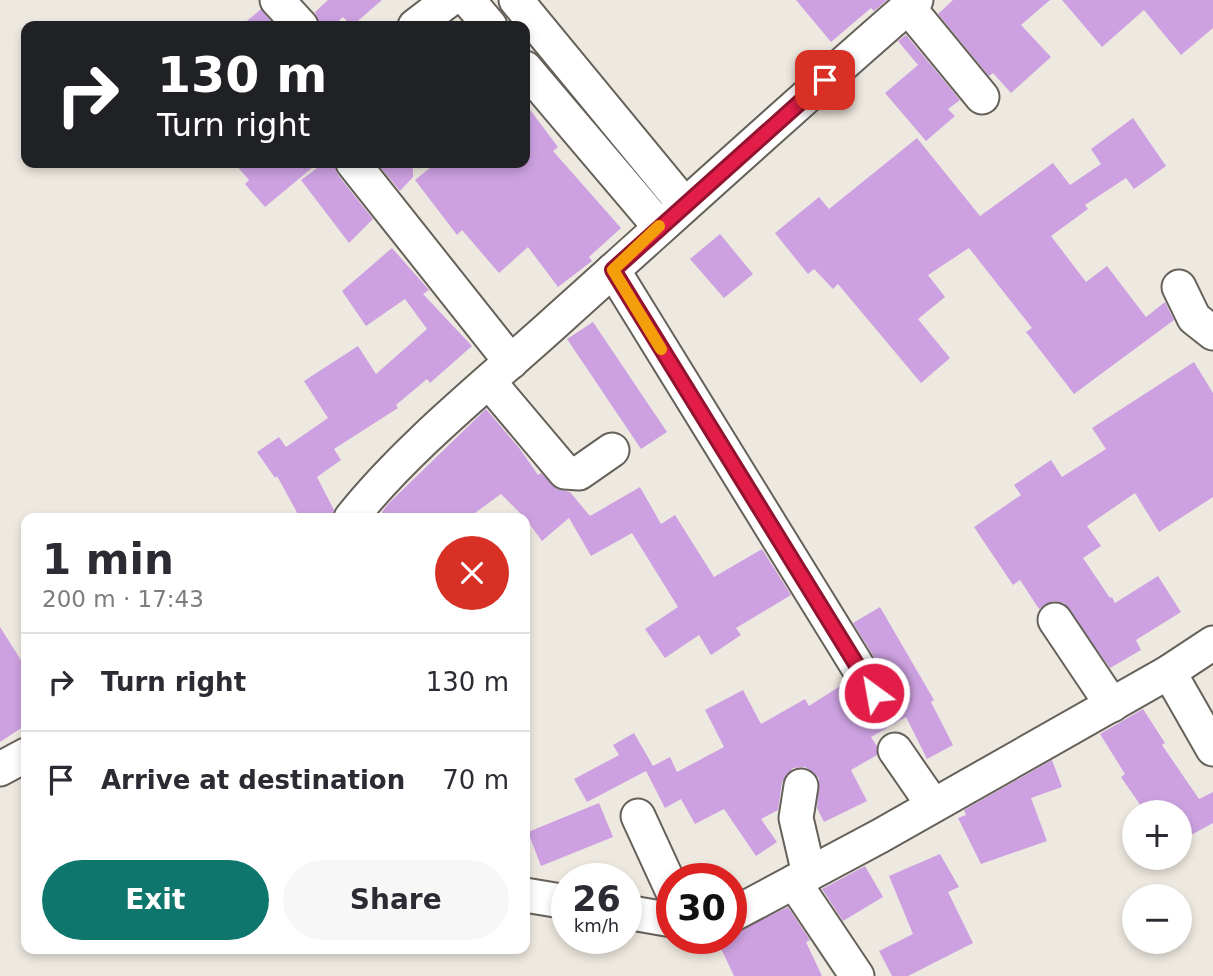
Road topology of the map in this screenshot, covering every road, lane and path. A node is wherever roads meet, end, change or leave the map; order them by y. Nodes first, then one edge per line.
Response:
1 (277, 0) edge
2 (449, 0) edge
3 (468, 0) edge
4 (516, 0) edge
5 (912, 3) edge
6 (296, 21) edge
7 (422, 21) edge
8 (486, 21) edge
9 (530, 74) edge
10 (982, 97) dead end
11 (357, 168) edge
12 (684, 204) junction
13 (659, 226) junction
14 (613, 270) junction
15 (1179, 287) dead end
16 (1213, 333) edge
17 (501, 372) junction
18 (612, 450) dead end
19 (355, 513) edge
20 (1055, 620) dead end
21 (1213, 643) edge
22 (1169, 672) junction
23 (874, 693) dead end
24 (1112, 705) junction
25 (1213, 749) edge
26 (908, 752) dead end
27 (21, 758) edge
28 (0, 769) edge
29 (801, 786) dead end
30 (942, 800) junction
31 (638, 816) dead end
32 (660, 863) edge
33 (801, 878) junction
34 (530, 896) edge
35 (551, 899) edge
36 (747, 907) edge
37 (857, 976) edge

1 - 6 street
2 - 7 street
3 - 8 street
4 - 12 street
5 - 10 street
5 - 12 street
9 - 13 street
11 - 17 street
12 - 13 street
13 - 14 street
14 - 17 street
14 - 23 street
15 - 16 street
17 - 18 street
17 - 19 street
20 - 24 street
21 - 22 street
22 - 24 street
22 - 25 street
24 - 30 street
26 - 30 street
27 - 28 street
29 - 33 street
30 - 33 street
31 - 32 street
33 - 36 street
33 - 37 street
34 - 35 street

